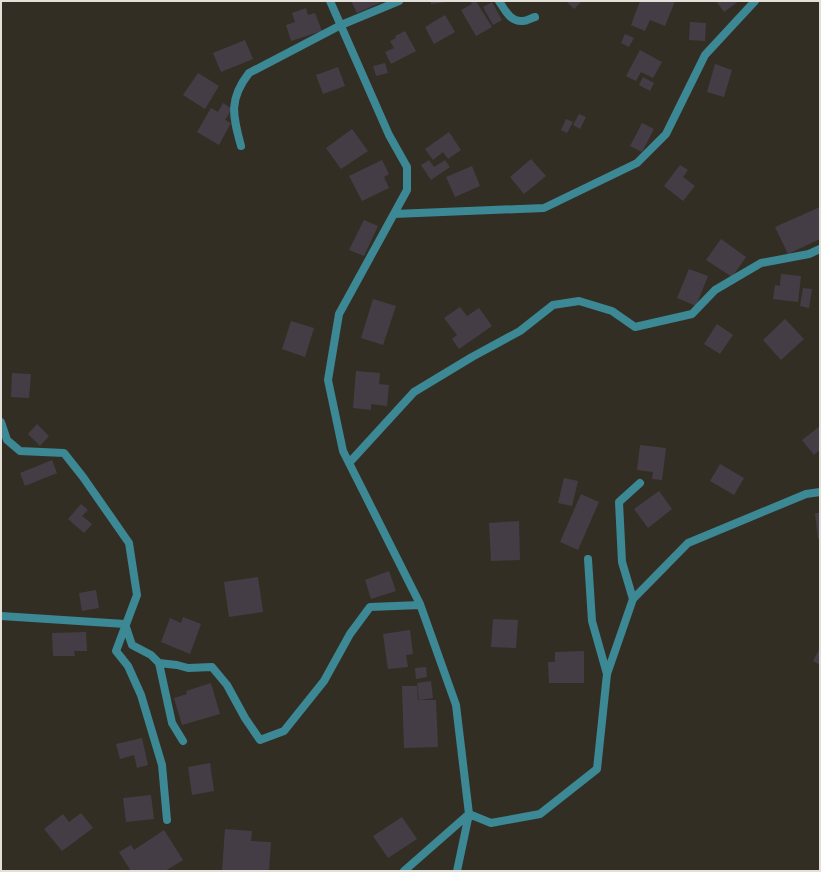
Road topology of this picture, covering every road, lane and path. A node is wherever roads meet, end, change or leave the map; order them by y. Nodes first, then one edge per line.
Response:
1 (330, 1) edge
2 (399, 1) edge
3 (498, 1) edge
4 (755, 1) edge
5 (535, 17) dead end
6 (341, 26) junction
7 (241, 146) dead end
8 (394, 214) junction
9 (820, 249) edge
10 (1, 422) edge
11 (349, 463) junction
12 (640, 483) dead end
13 (820, 492) edge
14 (588, 559) dead end
15 (633, 599) junction
16 (420, 605) junction
17 (1, 616) edge
18 (125, 624) junction
19 (159, 663) junction
20 (607, 674) junction
21 (183, 741) dead end
22 (469, 814) junction
23 (167, 820) dead end
24 (404, 871) edge
25 (457, 871) edge

1 - 6 street
2 - 6 street
3 - 5 street
4 - 8 street
6 - 7 street
6 - 8 street
8 - 11 street
9 - 11 street
10 - 18 street
11 - 16 street
12 - 15 street
13 - 15 street
14 - 20 street
15 - 20 street
16 - 19 street
16 - 22 street
17 - 18 street
18 - 19 street
18 - 23 street
19 - 21 street
20 - 22 street
22 - 24 street
22 - 25 street

